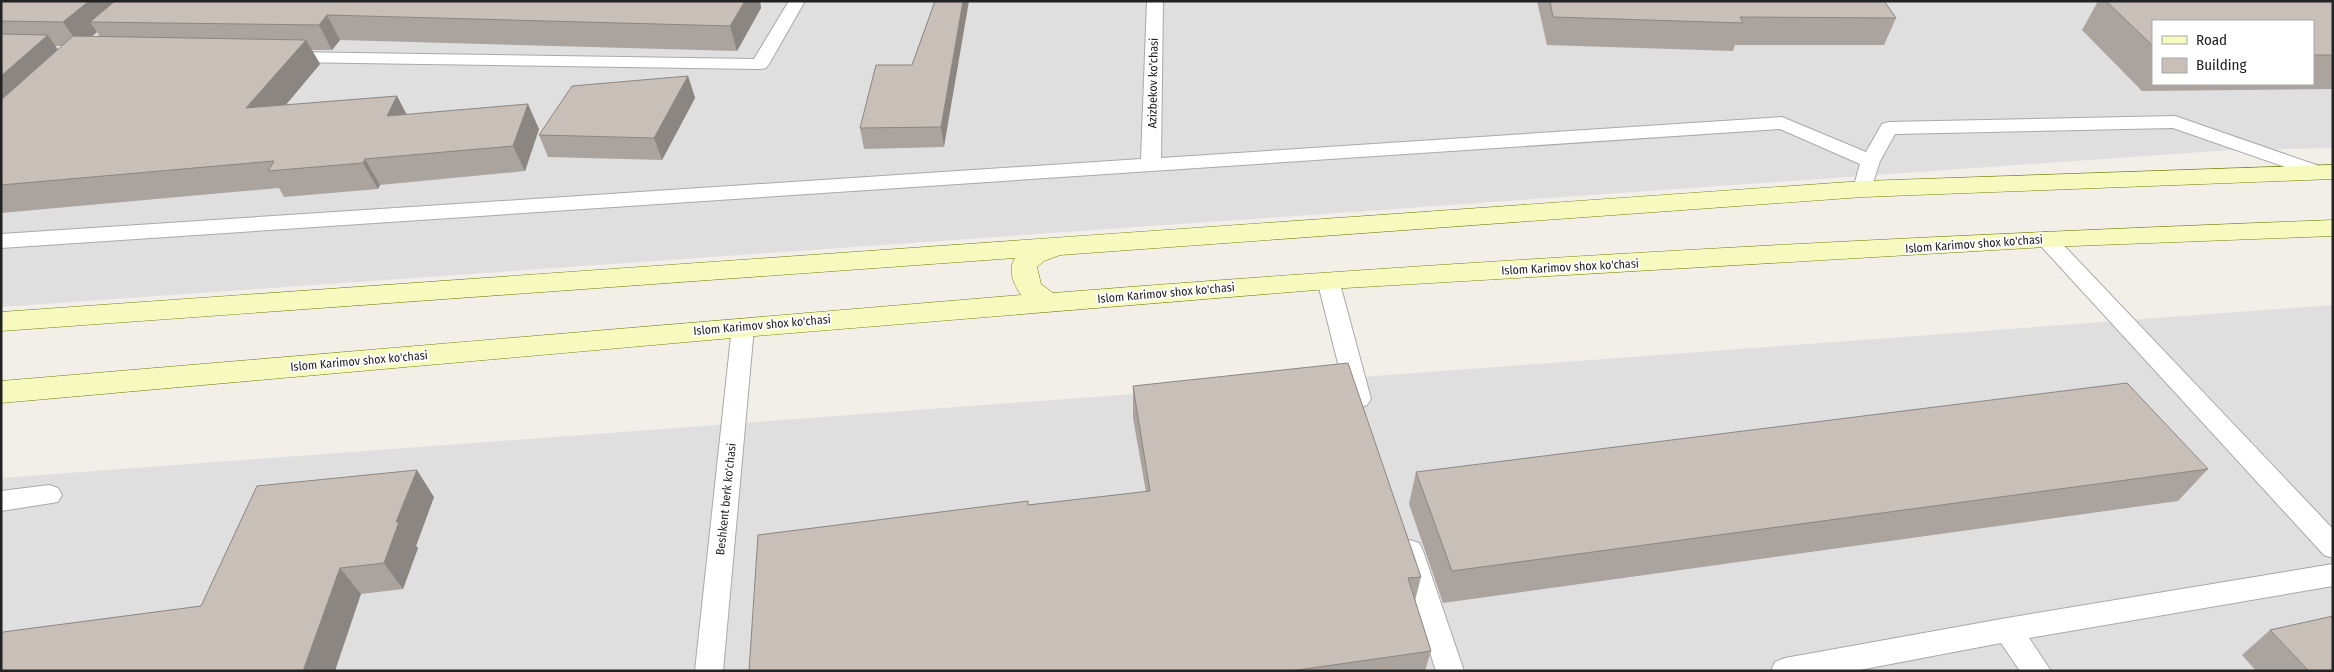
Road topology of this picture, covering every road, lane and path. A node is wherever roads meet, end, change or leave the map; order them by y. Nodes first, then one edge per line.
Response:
1 (797, 1) edge
2 (1156, 1) edge
3 (274, 56) edge
4 (1870, 161) junction
5 (1151, 165) junction
6 (2325, 172) edge
7 (1863, 189) junction
8 (2333, 228) edge
9 (2046, 239) junction
10 (1, 242) edge
11 (1056, 247) junction
12 (1328, 280) junction
13 (1050, 302) junction
14 (1, 322) edge
15 (743, 327) junction
16 (1, 392) edge
17 (1366, 419) edge
18 (49, 495) dead end
19 (1, 500) edge
20 (1403, 531) edge
21 (2333, 547) edge
22 (2333, 575) edge
23 (2007, 630) junction
24 (709, 671) edge
25 (1450, 671) edge
26 (1786, 671) edge
27 (2037, 671) edge

1 - 3 lane
2 - 5 lane, Azizbekov ko'chasi
4 - 5 lane
4 - 6 lane
4 - 7 lane
5 - 10 lane
6 - 7 main road
7 - 11 main road
8 - 9 main road, Islom Karimov shox ko'chasi
9 - 12 main road, Islom Karimov shox ko'chasi
9 - 21 lane
11 - 13 main road
11 - 14 main road
12 - 13 main road, Islom Karimov shox ko'chasi
12 - 17 lane
13 - 15 main road, Islom Karimov shox ko'chasi
15 - 16 main road, Islom Karimov shox ko'chasi
15 - 24 lane, Beshkent berk ko'chasi
18 - 19 lane
20 - 25 lane
22 - 23 lane
23 - 26 lane
23 - 27 lane

